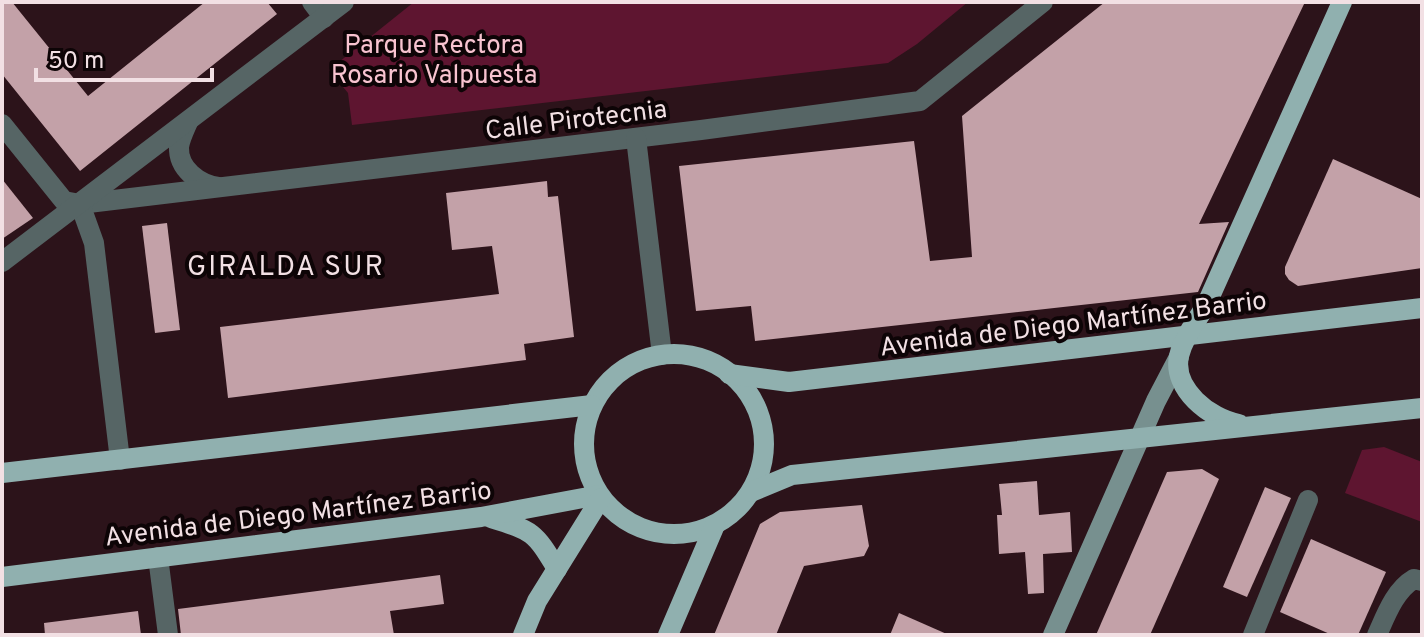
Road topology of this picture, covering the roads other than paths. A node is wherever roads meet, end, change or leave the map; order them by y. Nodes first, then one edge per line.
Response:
1 (344, 2) edge
2 (1043, 2) edge
3 (1342, 2) edge
4 (318, 10) edge
5 (188, 122) junction
6 (2, 124) edge
7 (636, 138) junction
8 (222, 188) junction
9 (80, 204) junction
10 (2, 262) edge
11 (1422, 308) edge
12 (1220, 332) junction
13 (1187, 336) junction
14 (662, 355) junction
15 (1179, 357) junction
16 (729, 374) junction
17 (592, 405) junction
18 (1422, 408) edge
19 (1251, 426) junction
20 (1140, 438) junction
21 (120, 460) junction
22 (2, 473) edge
23 (751, 492) junction
24 (600, 496) junction
25 (1308, 500) dead end
26 (486, 517) junction
27 (715, 525) junction
28 (158, 557) junction
29 (557, 569) junction
30 (2, 577) edge
31 (1422, 581) edge
32 (168, 635) edge
33 (523, 635) edge
34 (668, 635) edge
35 (1053, 635) edge
36 (1253, 635) edge
37 (1377, 635) edge

1 - 4 street
2 - 7 street, Calle Pirotecnia
3 - 13 main road
4 - 5 street
5 - 8 street
5 - 9 street
6 - 9 street
7 - 8 street, Calle Pirotecnia
7 - 14 street
8 - 9 street, Calle Pirotecnia
9 - 10 street
9 - 21 street
11 - 12 main road, Avenida de Diego Martínez Barrio
12 - 13 main road, Avenida de Diego Martínez Barrio
12 - 15 main road
13 - 15 main road
13 - 16 main road, Avenida de Diego Martínez Barrio
14 - 16 main road
14 - 17 main road
15 - 19 main road
15 - 20 street
16 - 23 main road
17 - 21 main road
17 - 24 main road
18 - 19 main road
19 - 20 main road
20 - 23 main road
20 - 35 street
21 - 22 main road
23 - 27 main road
24 - 26 main road, Avenida de Diego Martínez Barrio
24 - 27 main road
24 - 29 main road
25 - 36 street
26 - 28 main road, Avenida de Diego Martínez Barrio
26 - 29 main road
27 - 34 main road
28 - 30 main road, Avenida de Diego Martínez Barrio
28 - 32 street
29 - 33 main road
31 - 37 street

